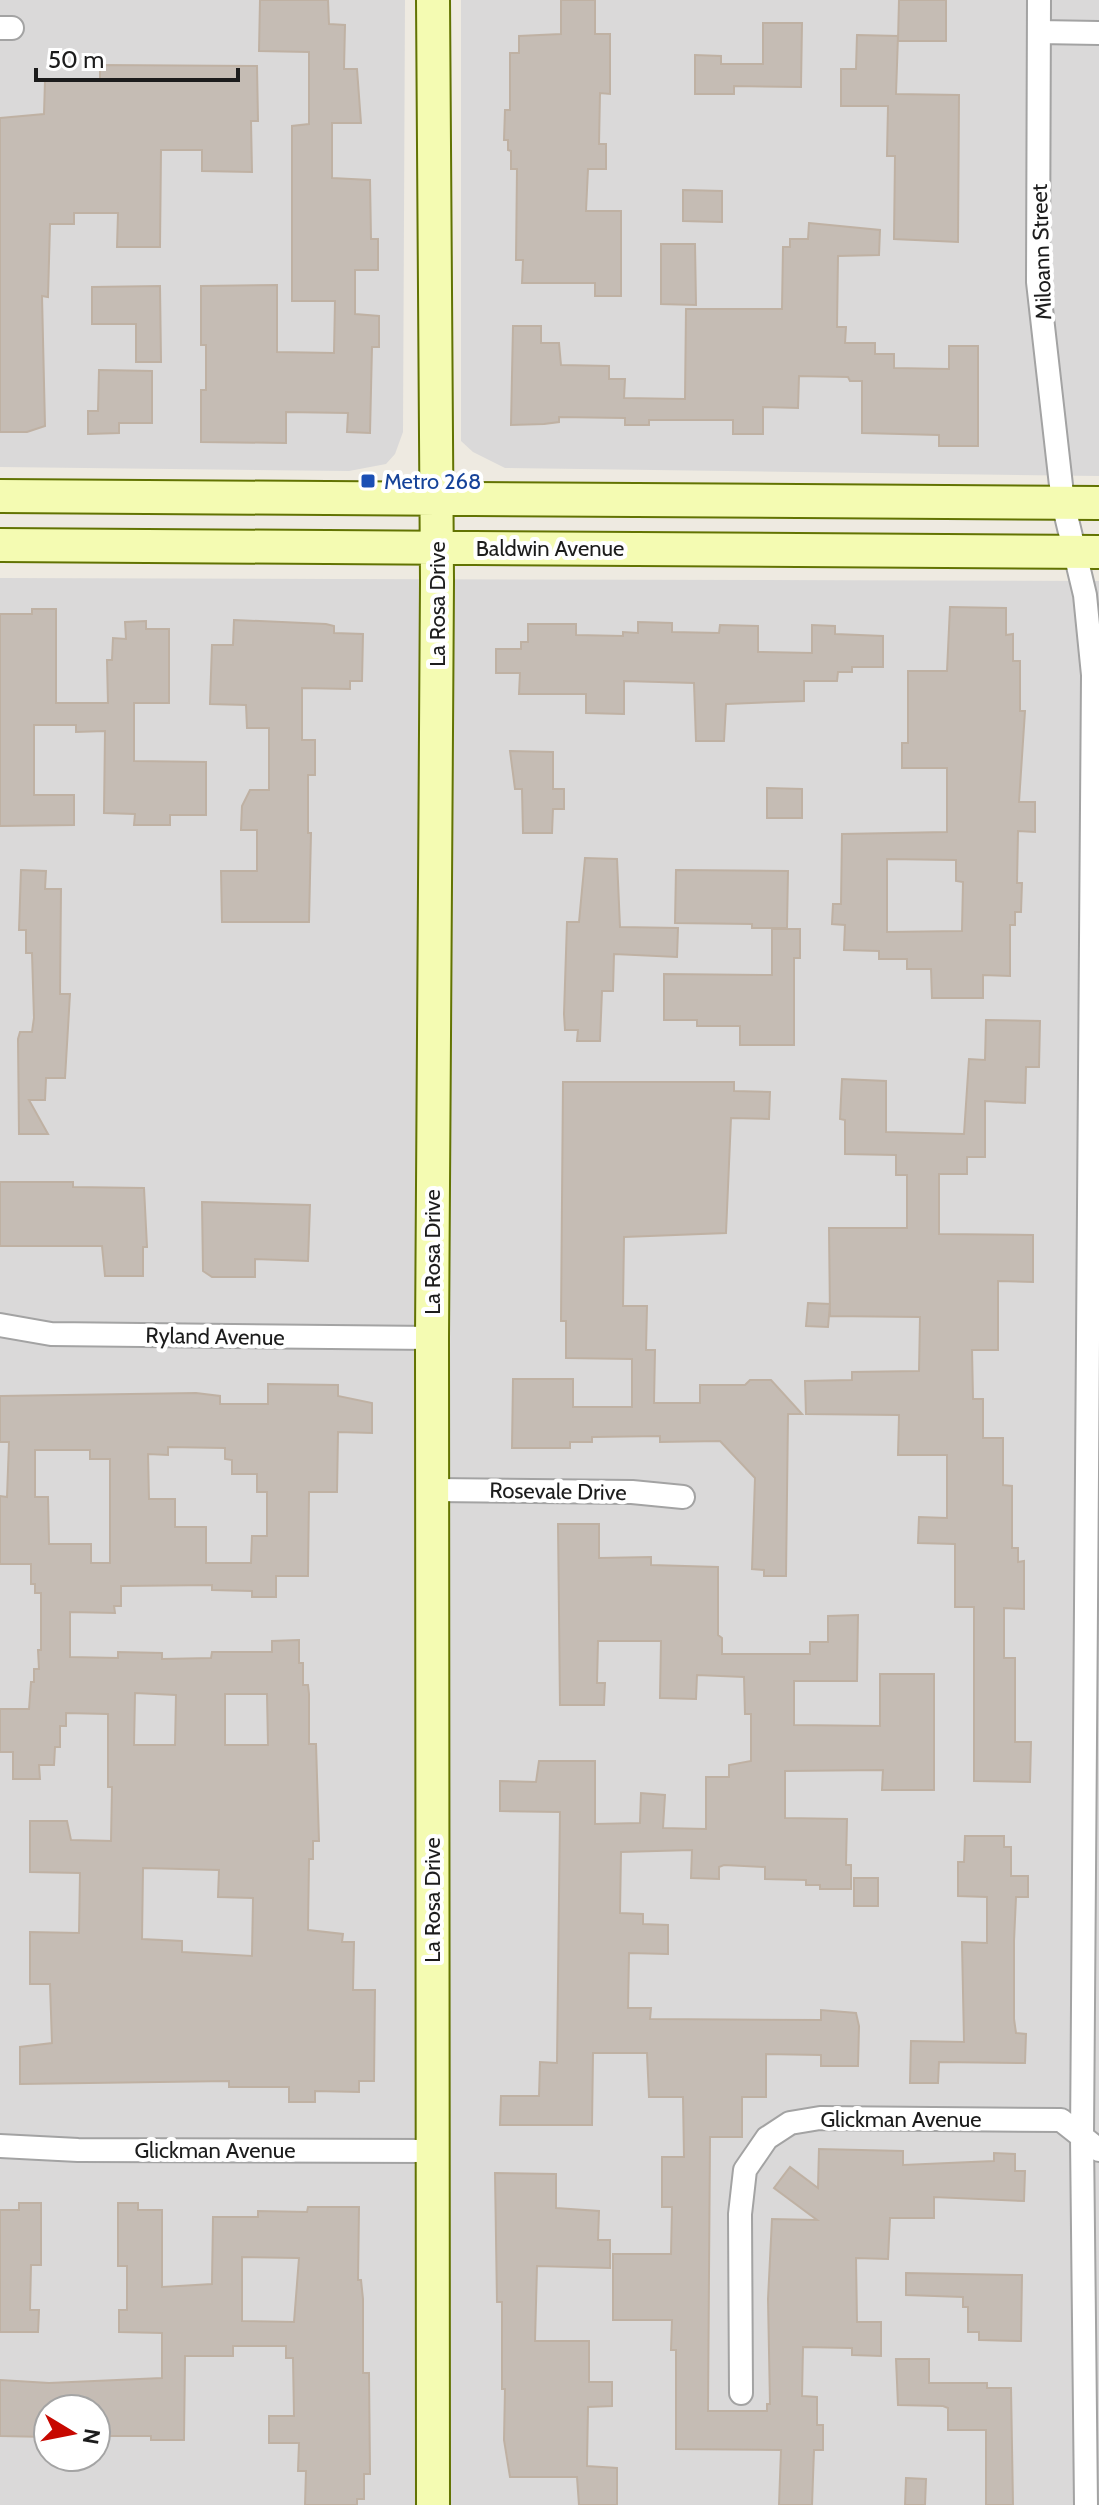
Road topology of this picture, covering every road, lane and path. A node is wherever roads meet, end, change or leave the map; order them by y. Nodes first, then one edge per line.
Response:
1 (433, 0) edge
2 (1039, 0) edge
3 (1039, 32) junction
4 (1099, 33) edge
5 (0, 496) edge
6 (435, 499) junction
7 (1063, 503) junction
8 (1099, 503) edge
9 (0, 545) edge
10 (437, 548) junction
11 (1086, 552) edge
12 (0, 1325) edge
13 (432, 1338) junction
14 (433, 1490) junction
15 (683, 1497) dead end
16 (1092, 1874) edge
17 (1090, 2144) edge
18 (0, 2146) edge
19 (431, 2151) junction
20 (741, 2393) dead end
21 (433, 2505) edge
22 (1086, 2505) edge

1 - 6 street, La Rosa Drive
2 - 3 street, Miloann Street
3 - 4 street
3 - 7 street, Miloann Street
5 - 6 street
6 - 7 street
6 - 10 street, La Rosa Drive
7 - 8 street
7 - 11 street, Miloann Street
9 - 10 street, Baldwin Avenue
10 - 11 street, Baldwin Avenue
10 - 13 street, La Rosa Drive
11 - 16 street, Miloann Street
12 - 13 street, Ryland Avenue
13 - 14 street, La Rosa Drive
14 - 15 street, Rosevale Drive
14 - 19 street, La Rosa Drive
16 - 17 street, Miloann Street
17 - 20 street, Glickman Avenue
17 - 22 street, Miloann Street
18 - 19 street, Glickman Avenue
19 - 21 street, La Rosa Drive

